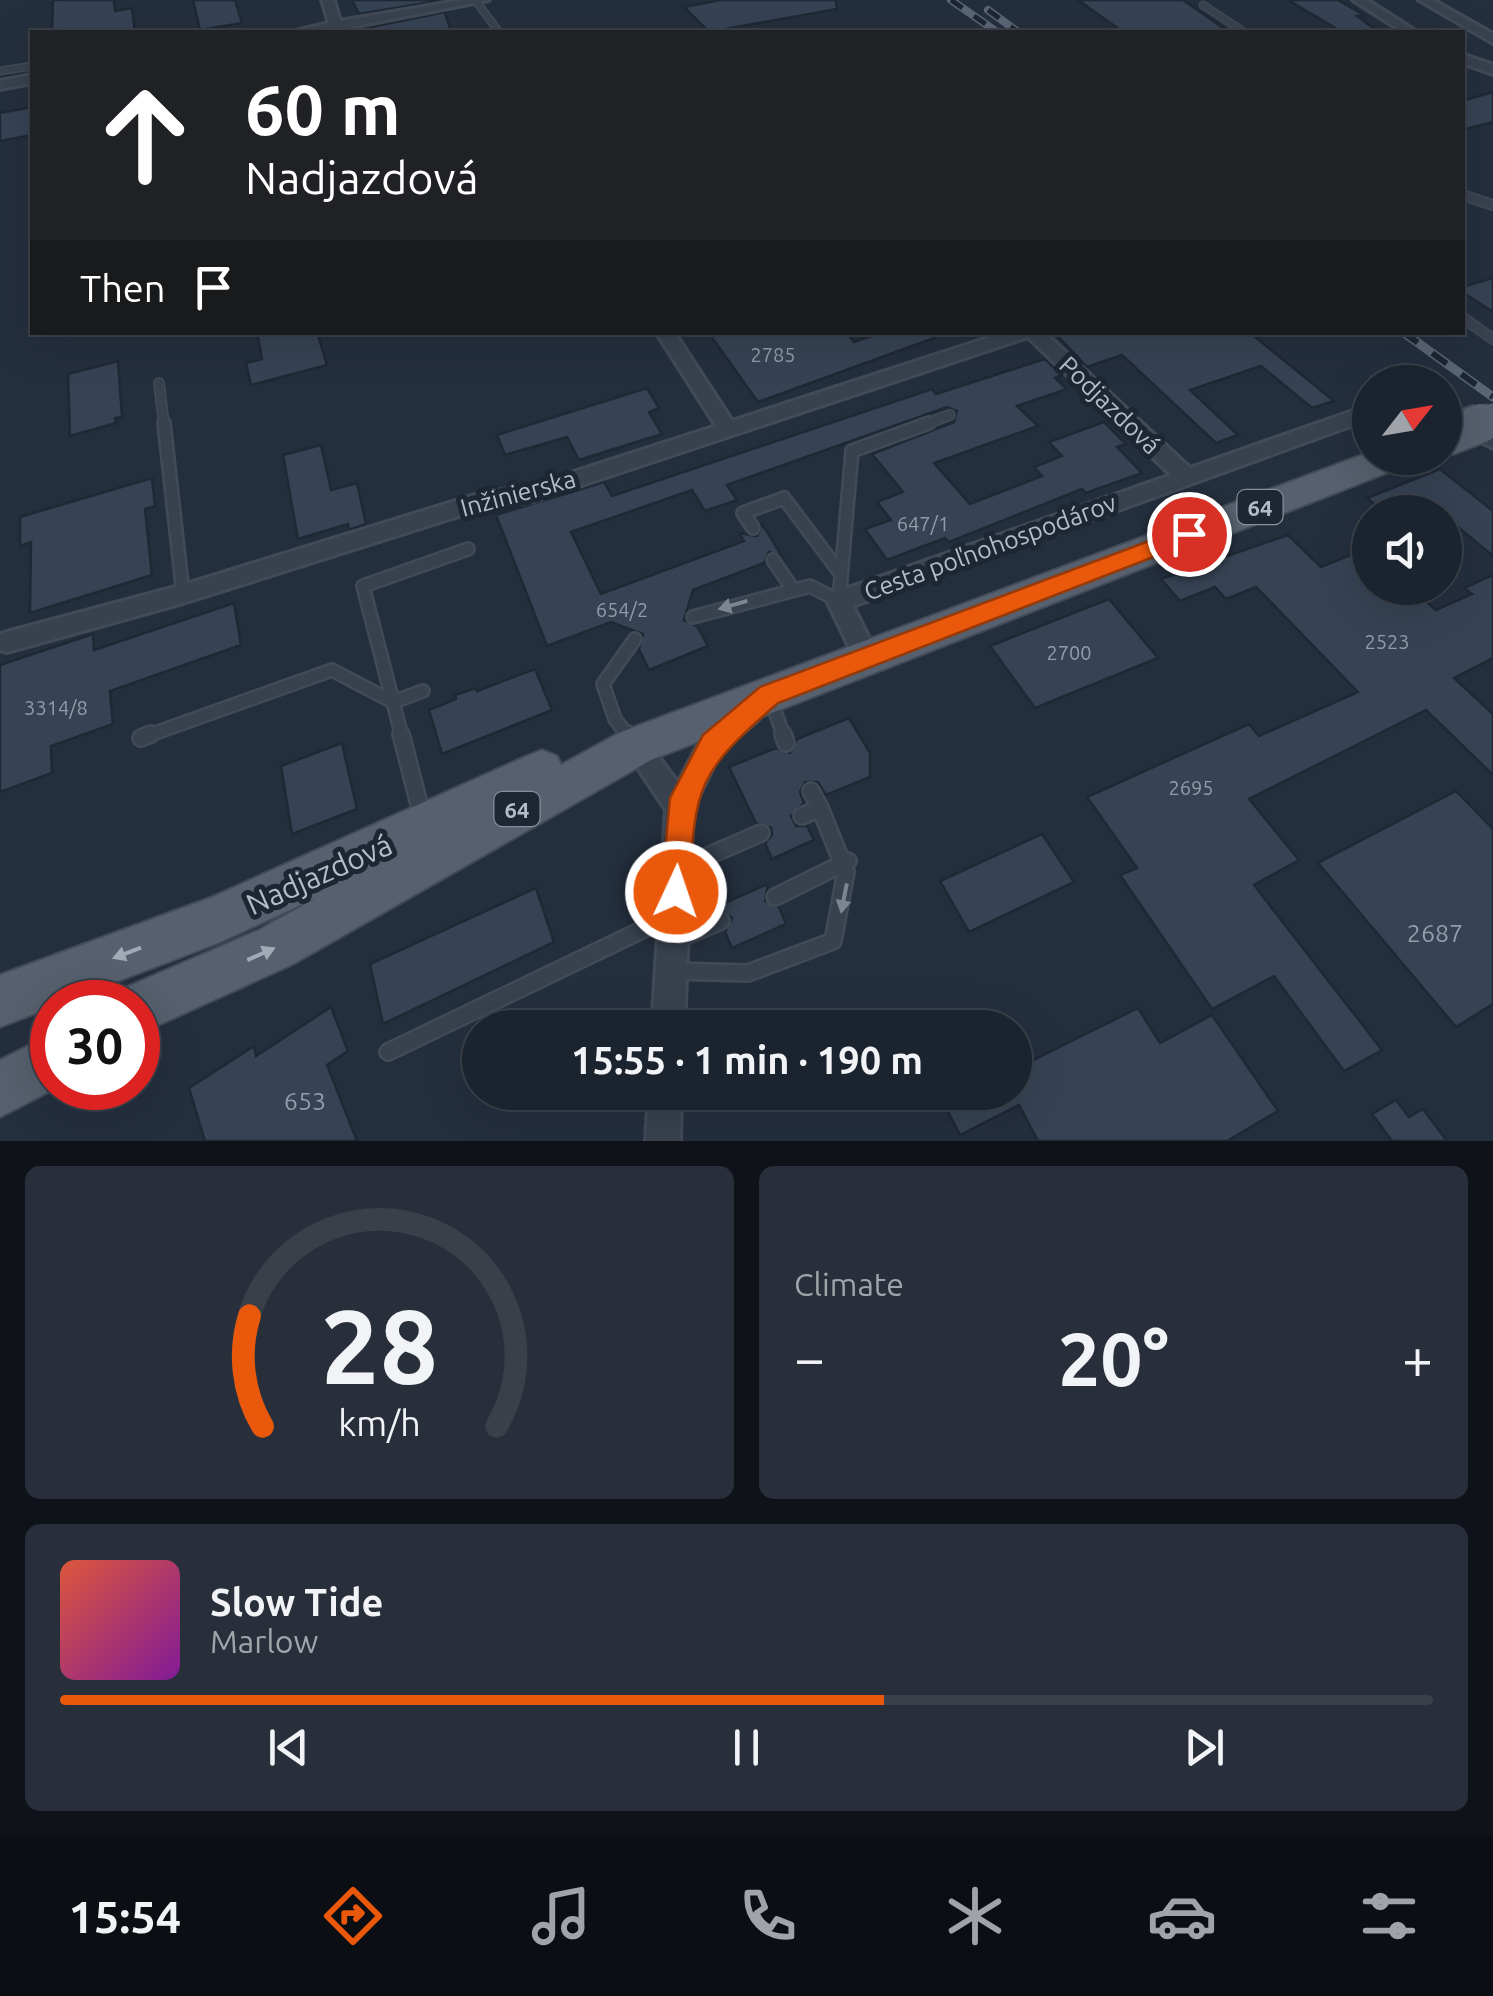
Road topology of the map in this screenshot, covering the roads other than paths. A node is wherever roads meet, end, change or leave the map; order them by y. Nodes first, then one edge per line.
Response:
1 (328, 0) edge
2 (483, 0) edge
3 (1359, 0) edge
4 (1425, 0) edge
5 (476, 1) edge
6 (1204, 5) dead end
7 (1493, 22) edge
8 (336, 26) junction
9 (1470, 28) junction
10 (311, 30) edge
11 (497, 30) edge
12 (1241, 30) edge
13 (1408, 30) edge
14 (1493, 39) edge
15 (1465, 59) edge
16 (30, 66) edge
17 (1493, 70) edge
18 (0, 71) edge
19 (30, 79) edge
20 (0, 85) edge
21 (1465, 196) edge
22 (1493, 205) edge
23 (1465, 319) edge
24 (667, 335) edge
25 (1017, 335) edge
26 (1037, 335) edge
27 (1493, 339) edge
28 (159, 383) dead end
29 (950, 415) dead end
30 (1352, 418) edge
31 (1493, 418) edge
32 (1462, 423) edge
33 (728, 430) junction
34 (1462, 430) edge
35 (1493, 440) edge
36 (1352, 473) edge
37 (1186, 477) junction
38 (753, 528) dead end
39 (468, 549) dead end
40 (773, 560) dead end
41 (841, 574) junction
42 (792, 588) junction
43 (183, 594) junction
44 (839, 601) junction
45 (693, 617) dead end
46 (635, 640) dead end
47 (4, 642) edge
48 (867, 658) junction
49 (423, 691) dead end
50 (769, 695) junction
51 (393, 702) junction
52 (141, 738) dead end
53 (786, 743) dead end
54 (636, 746) junction
55 (811, 791) dead end
56 (680, 807) junction
57 (820, 808) junction
58 (802, 816) dead end
59 (760, 833) dead end
60 (429, 843) junction
61 (848, 861) junction
62 (676, 870) junction
63 (775, 897) dead end
64 (720, 920) dead end
65 (674, 928) junction
66 (671, 971) junction
67 (0, 1001) edge
68 (160, 1001) edge
69 (669, 1010) edge
70 (30, 1049) edge
71 (388, 1052) dead end
72 (0, 1061) edge
73 (30, 1073) edge
74 (0, 1090) edge
75 (664, 1110) edge
76 (663, 1141) edge

1 - 8 street
2 - 5 street
3 - 13 street
4 - 9 street
5 - 8 street
5 - 11 lane
6 - 12 lane
7 - 9 street
8 - 10 street
9 - 14 street
15 - 17 street
16 - 18 lane
19 - 20 street
21 - 22 lane
23 - 27 lane
24 - 33 street
25 - 33 street, Inžinierska
26 - 37 street, Podjazdová
28 - 43 lane
29 - 41 lane
30 - 37 street, Cesta poľnohospodárov
31 - 34 main road, bridge
32 - 35 street
33 - 43 street, Inžinierska
36 - 48 main road, Nadjazdová / 64
37 - 44 street, Cesta poľnohospodárov
38 - 41 lane
39 - 51 lane
40 - 42 lane
41 - 44 lane
42 - 44 lane
42 -> 45 lane
43 - 47 street, Inžinierska
44 - 48 street, Cesta poľnohospodárov
46 - 54 lane
48 - 50 main road, Nadjazdová / 64
49 - 51 lane
50 - 53 lane
50 - 54 main road, Nadjazdová / 64
50 - 56 street
51 - 52 lane
51 - 60 lane
54 - 56 street
54 - 60 main road, Nadjazdová / 64
55 - 57 lane
56 - 62 street
57 - 58 lane
57 - 61 lane
59 - 62 lane
60 -> 67 main road, Nadjazdová / 64
68 -> 60 main road, Nadjazdová / 64
61 - 63 lane
61 -> 66 lane
62 - 65 street
64 - 65 lane
65 - 66 street
65 - 71 lane
66 - 69 street
70 - 72 main road
73 - 74 main road
75 - 76 street

